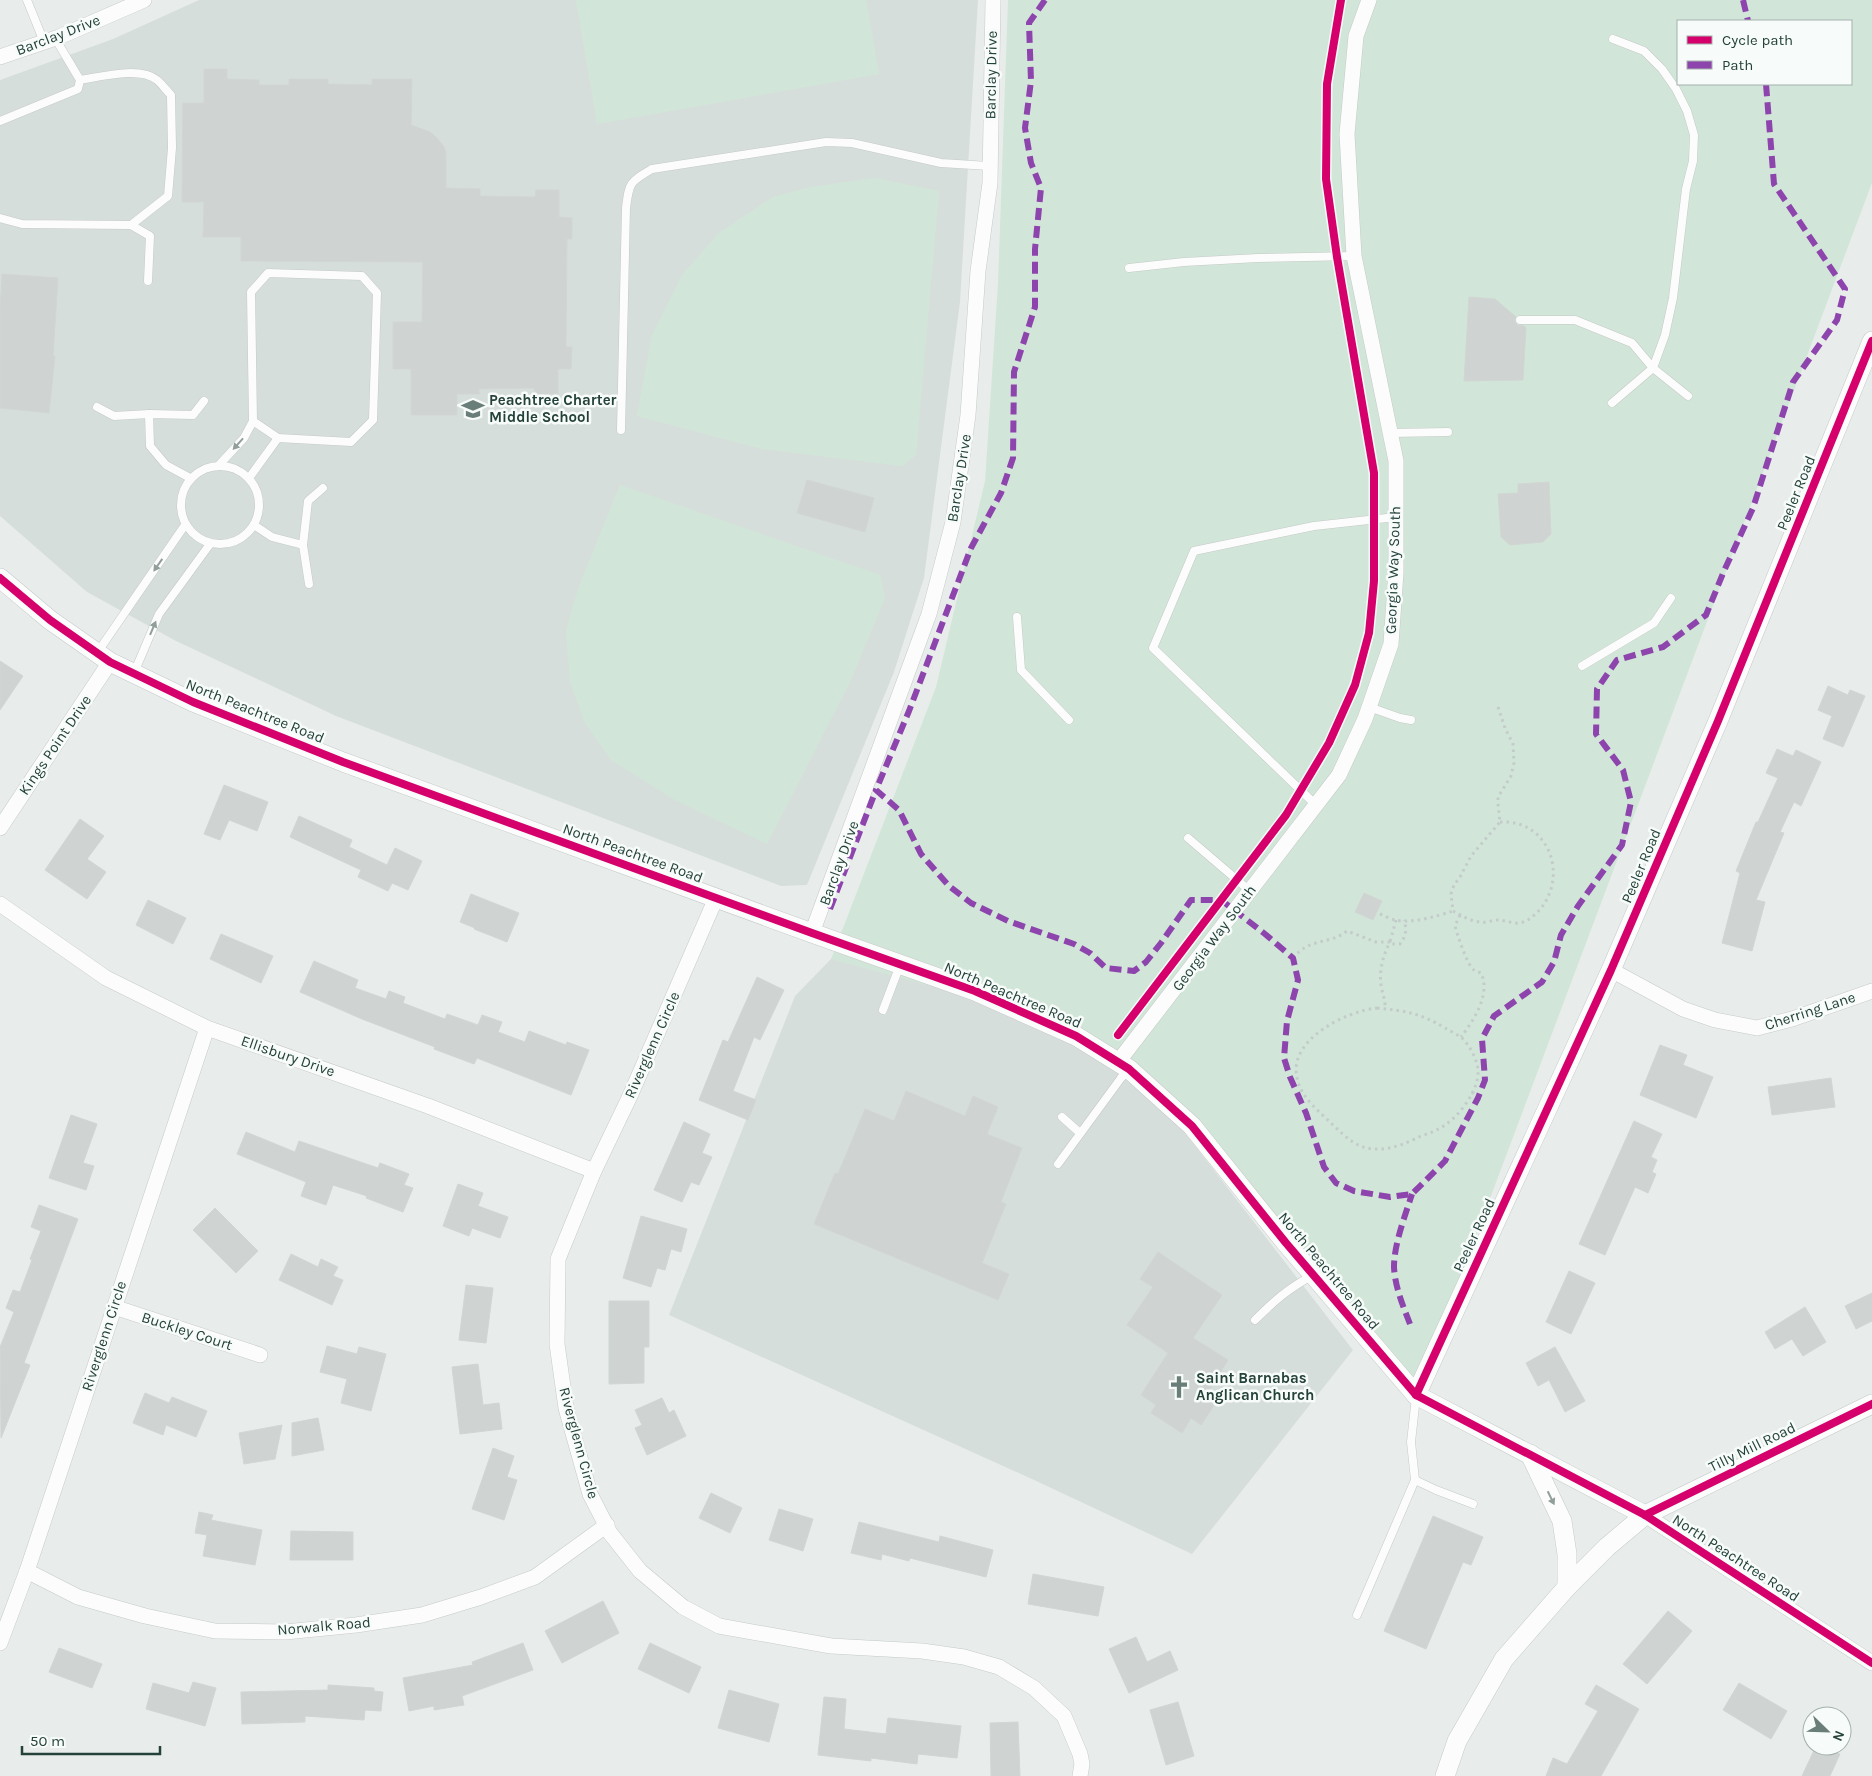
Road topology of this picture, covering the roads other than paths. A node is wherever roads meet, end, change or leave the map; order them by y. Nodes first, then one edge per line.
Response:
1 (27, 0) edge
2 (993, 0) edge
3 (1369, 0) edge
4 (139, 1) edge
5 (1613, 39) dead end
6 (50, 40) junction
7 (0, 57) edge
8 (80, 80) junction
9 (0, 121) edge
10 (989, 166) junction
11 (0, 218) edge
12 (131, 225) junction
13 (1354, 256) junction
14 (1129, 268) dead end
15 (148, 282) dead end
16 (1520, 320) dead end
17 (1872, 341) edge
18 (1653, 368) junction
19 (1688, 396) dead end
20 (204, 401) dead end
21 (1612, 403) dead end
22 (97, 407) dead end
23 (149, 414) junction
24 (253, 421) junction
25 (621, 430) dead end
26 (1448, 432) dead end
27 (1390, 433) junction
28 (278, 438) junction
29 (220, 465) junction
30 (190, 478) junction
31 (250, 478) junction
32 (323, 488) dead end
33 (1396, 517) junction
34 (254, 525) junction
35 (185, 526) junction
36 (210, 544) junction
37 (303, 545) junction
38 (0, 578) edge
39 (310, 584) dead end
40 (1671, 598) dead end
41 (1017, 617) dead end
42 (104, 657) junction
43 (1582, 666) dead end
44 (134, 673) junction
45 (1369, 707) junction
46 (1069, 720) dead end
47 (1411, 720) dead end
48 (1316, 805) junction
49 (0, 828) edge
50 (1188, 838) dead end
51 (1250, 891) junction
52 (716, 898) junction
53 (0, 904) edge
54 (812, 933) junction
55 (900, 964) junction
56 (1611, 970) junction
57 (1872, 991) edge
58 (883, 1010) dead end
59 (207, 1028) junction
60 (1124, 1066) junction
61 (1062, 1117) dead end
62 (1080, 1133) junction
63 (1058, 1164) dead end
64 (594, 1171) junction
65 (1313, 1275) junction
66 (114, 1307) junction
67 (1255, 1320) dead end
68 (260, 1355) dead end
69 (1416, 1395) junction
70 (1872, 1404) edge
71 (1530, 1454) junction
72 (1415, 1480) junction
73 (1473, 1504) dead end
74 (1645, 1515) junction
75 (607, 1525) junction
76 (27, 1571) junction
77 (1567, 1587) junction
78 (1357, 1616) dead end
79 (0, 1643) edge
80 (1872, 1663) edge
81 (1080, 1776) edge
82 (1445, 1776) edge

1 - 6 lane
2 - 10 street, Barclay Drive
3 - 13 street, Georgia Way South
4 - 6 street, Barclay Drive
5 - 18 lane
6 - 7 street, Barclay Drive
6 - 8 lane
8 - 9 lane
8 - 12 lane
10 - 25 lane
10 - 54 street, Barclay Drive
11 - 12 lane
12 - 15 lane
13 - 14 lane
13 - 27 street, Georgia Way South
16 - 18 lane
17 - 56 street, Peeler Road
18 - 19 lane
18 - 21 lane
20 - 23 lane
22 - 23 lane
23 - 30 lane
24 - 28 lane
24 - 28 lane
24 -> 29 lane
26 - 27 lane
27 - 33 street, Georgia Way South
28 - 31 lane
29 - 30 lane
29 - 31 lane
30 - 35 lane
31 - 34 lane
32 - 37 lane
33 - 45 street, Georgia Way South
33 - 48 lane
34 - 36 lane
34 - 37 lane
35 - 36 lane
35 -> 42 lane
44 -> 36 lane
37 - 39 lane
38 - 42 street, North Peachtree Road
40 - 43 lane
41 - 46 lane
42 - 44 street, North Peachtree Road
42 - 49 street, Kings Point Drive
44 - 52 street, North Peachtree Road
45 - 47 lane
45 - 48 street, Georgia Way South
48 - 51 street, Georgia Way South
50 - 51 lane
51 - 60 street, Georgia Way South
52 - 54 street, North Peachtree Road
52 - 64 street, Riverglenn Circle
53 - 59 street, Ellisbury Drive
54 - 55 street, North Peachtree Road
55 - 58 lane
55 - 60 street, North Peachtree Road
56 - 57 street, Cherring Lane
56 - 69 street, Peeler Road
59 - 64 street, Ellisbury Drive
59 - 66 street, Riverglenn Circle
60 - 62 lane
60 - 65 street, North Peachtree Road
61 - 62 lane
62 - 63 lane
64 - 75 street, Riverglenn Circle
65 - 67 lane
65 - 69 street, North Peachtree Road
66 - 68 street, Buckley Court
66 - 76 street, Riverglenn Circle
69 - 71 street, North Peachtree Road
69 - 72 lane
70 - 74 street, Tilly Mill Road
71 - 74 street, North Peachtree Road
71 -> 77 street
72 - 73 lane
72 - 78 lane
74 - 77 street, Tilly Mill Road
74 - 80 street, North Peachtree Road
75 - 76 street, Norwalk Road
75 - 81 street, Riverglenn Circle
76 - 79 street, Riverglenn Circle
77 - 82 street, Tilly Mill Road

